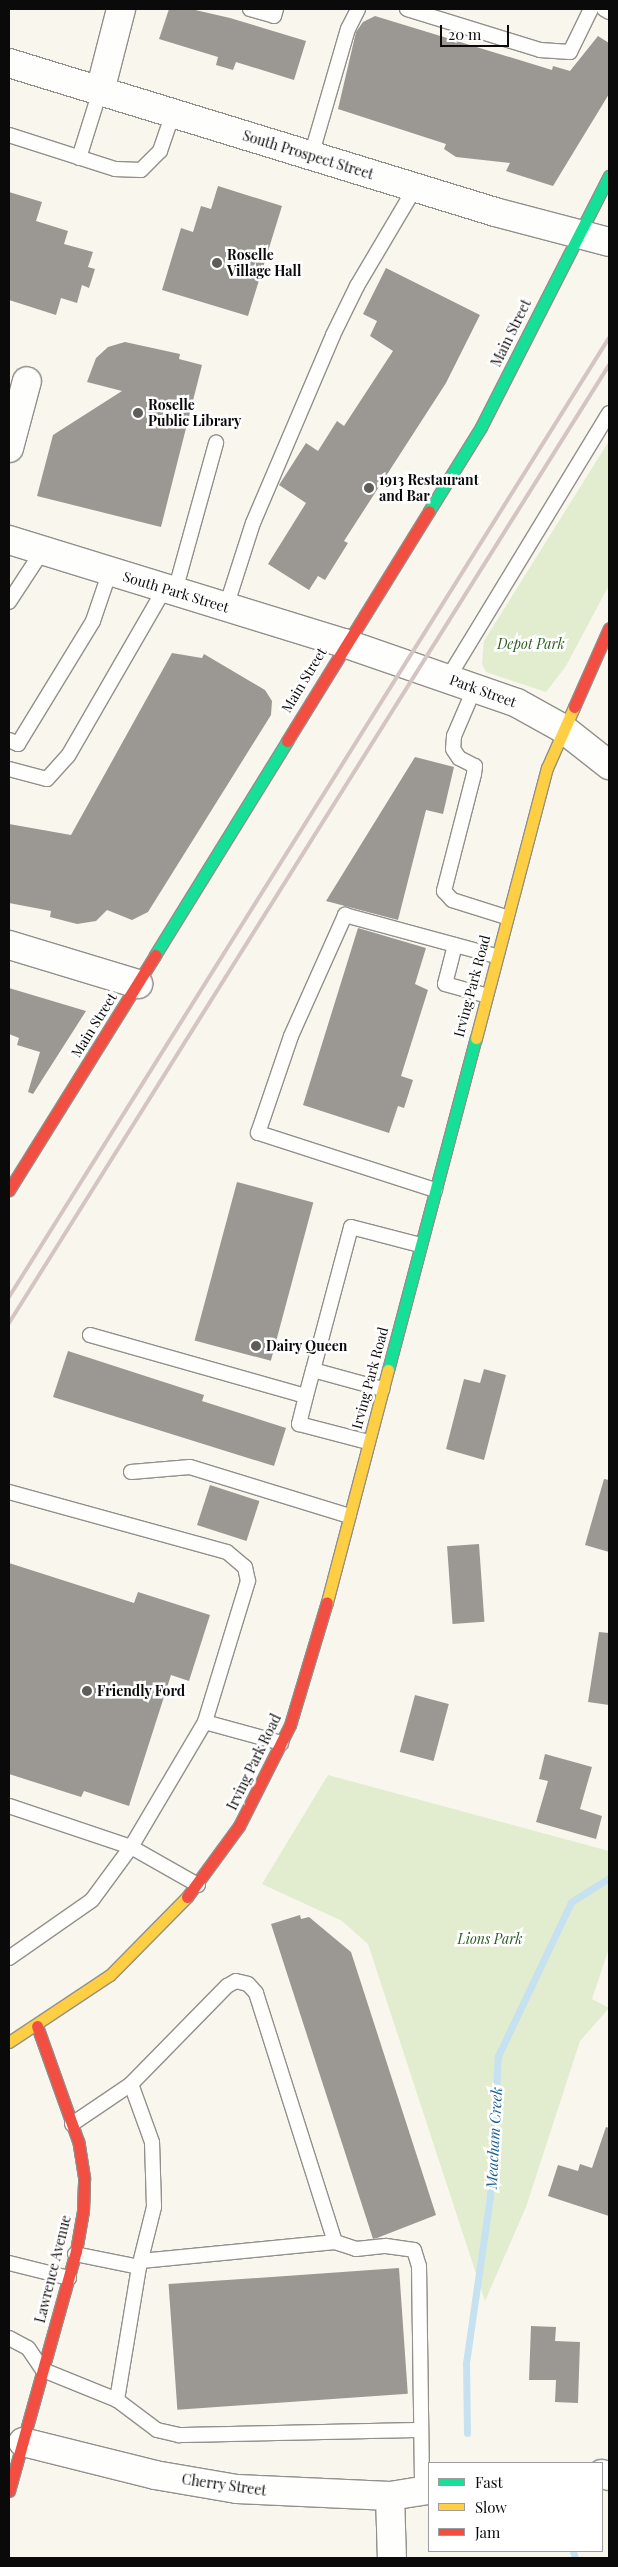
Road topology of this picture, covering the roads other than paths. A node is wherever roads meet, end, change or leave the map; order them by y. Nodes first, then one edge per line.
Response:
1 (120, 9) edge
2 (250, 9) edge
3 (276, 9) edge
4 (358, 9) edge
5 (407, 9) edge
6 (591, 9) edge
7 (604, 9) edge
8 (609, 12) edge
9 (9, 63) edge
10 (100, 91) junction
11 (173, 113) junction
12 (9, 136) edge
13 (311, 156) junction
14 (79, 158) junction
15 (609, 176) edge
16 (415, 188) junction
17 (577, 233) junction
18 (609, 242) edge
19 (27, 381) dead end
20 (609, 413) edge
21 (216, 443) dead end
22 (9, 448) edge
23 (9, 540) edge
24 (43, 550) junction
25 (110, 571) junction
26 (170, 589) junction
27 (9, 602) edge
28 (226, 607) junction
29 (609, 628) edge
30 (344, 643) junction
31 (448, 678) junction
32 (475, 687) junction
33 (562, 728) junction
34 (9, 740) edge
35 (609, 765) edge
36 (9, 769) edge
37 (506, 917) junction
38 (9, 945) edge
39 (455, 945) junction
40 (496, 956) junction
41 (138, 984) junction
42 (486, 995) junction
43 (9, 1190) edge
44 (434, 1190) junction
45 (420, 1245) junction
46 (90, 1335) dead end
47 (313, 1370) junction
48 (382, 1389) junction
49 (306, 1396) junction
50 (368, 1442) junction
51 (131, 1472) dead end
52 (9, 1492) edge
53 (349, 1516) junction
54 (205, 1722) junction
55 (281, 1743) junction
56 (9, 1806) edge
57 (131, 1847) junction
58 (198, 1885) junction
59 (9, 1958) edge
60 (37, 2026) junction
61 (9, 2042) edge
62 (131, 2084) junction
63 (72, 2124) junction
64 (335, 2242) junction
65 (75, 2254) junction
66 (9, 2263) edge
67 (140, 2264) junction
68 (69, 2278) junction
69 (9, 2338) edge
70 (43, 2370) junction
71 (117, 2400) junction
72 (421, 2430) junction
73 (22, 2442) junction
74 (9, 2491) edge
75 (426, 2491) edge
76 (390, 2496) junction
77 (392, 2558) edge

1 - 10 street
2 - 3 lane
4 - 13 lane
5 - 6 lane
7 - 8 lane
9 - 10 street, South Prospect Street
10 - 11 street, South Prospect Street
10 - 14 lane
11 - 13 street, South Prospect Street
11 - 14 lane
12 - 14 lane
13 - 16 street, South Prospect Street
15 - 17 street, Main Street
16 - 17 street, South Prospect Street
16 - 28 lane
17 - 18 street, South Prospect Street
17 - 30 street, Main Street
19 - 22 street
20 - 31 lane
21 - 26 lane
23 - 24 street, South Park Street
24 - 25 street, South Park Street
24 - 27 lane
25 - 26 street, South Park Street
25 - 34 lane
26 - 28 street, South Park Street
26 - 36 lane
28 - 30 street, South Park Street
29 - 33 street, Irving Park Road
30 - 31 street, Park Street
30 - 41 street, Main Street
31 - 32 street, Park Street
32 - 33 street, Park Street
32 - 37 lane
33 - 35 street, Park Street
33 - 37 street, Irving Park Road
37 - 40 street, Irving Park Road
38 - 41 street
39 - 40 lane
39 - 42 lane
39 - 44 lane
40 - 42 street, Irving Park Road
41 - 43 street, Main Street
42 - 44 street, Irving Park Road
44 - 45 street, Irving Park Road
45 - 47 lane
45 - 48 street, Irving Park Road
46 - 49 lane
47 - 48 lane
47 - 49 lane
48 - 50 street, Irving Park Road
49 - 50 lane
50 - 53 street, Irving Park Road
51 - 53 lane
52 - 54 lane
53 - 55 street, Irving Park Road
54 - 55 lane
54 - 57 lane
55 - 58 street, Irving Park Road
56 - 57 lane
57 - 58 lane
57 - 59 lane
58 - 60 street, Irving Park Road
60 - 61 street, Irving Park Road
60 - 63 street, Lawrence Avenue
62 - 63 lane
62 - 64 lane
62 - 67 lane
63 - 65 street, Lawrence Avenue
64 - 67 lane
64 - 72 lane
65 - 67 lane
65 - 68 street, Lawrence Avenue
66 - 68 lane
67 - 71 lane
68 - 70 street, Lawrence Avenue
69 - 70 lane
70 - 71 lane
70 - 73 street, Lawrence Avenue
71 - 72 lane
72 - 75 lane
73 - 74 street, Lawrence Avenue
73 - 76 street, Cherry Street
75 - 76 street, Cherry Street
76 - 77 street

